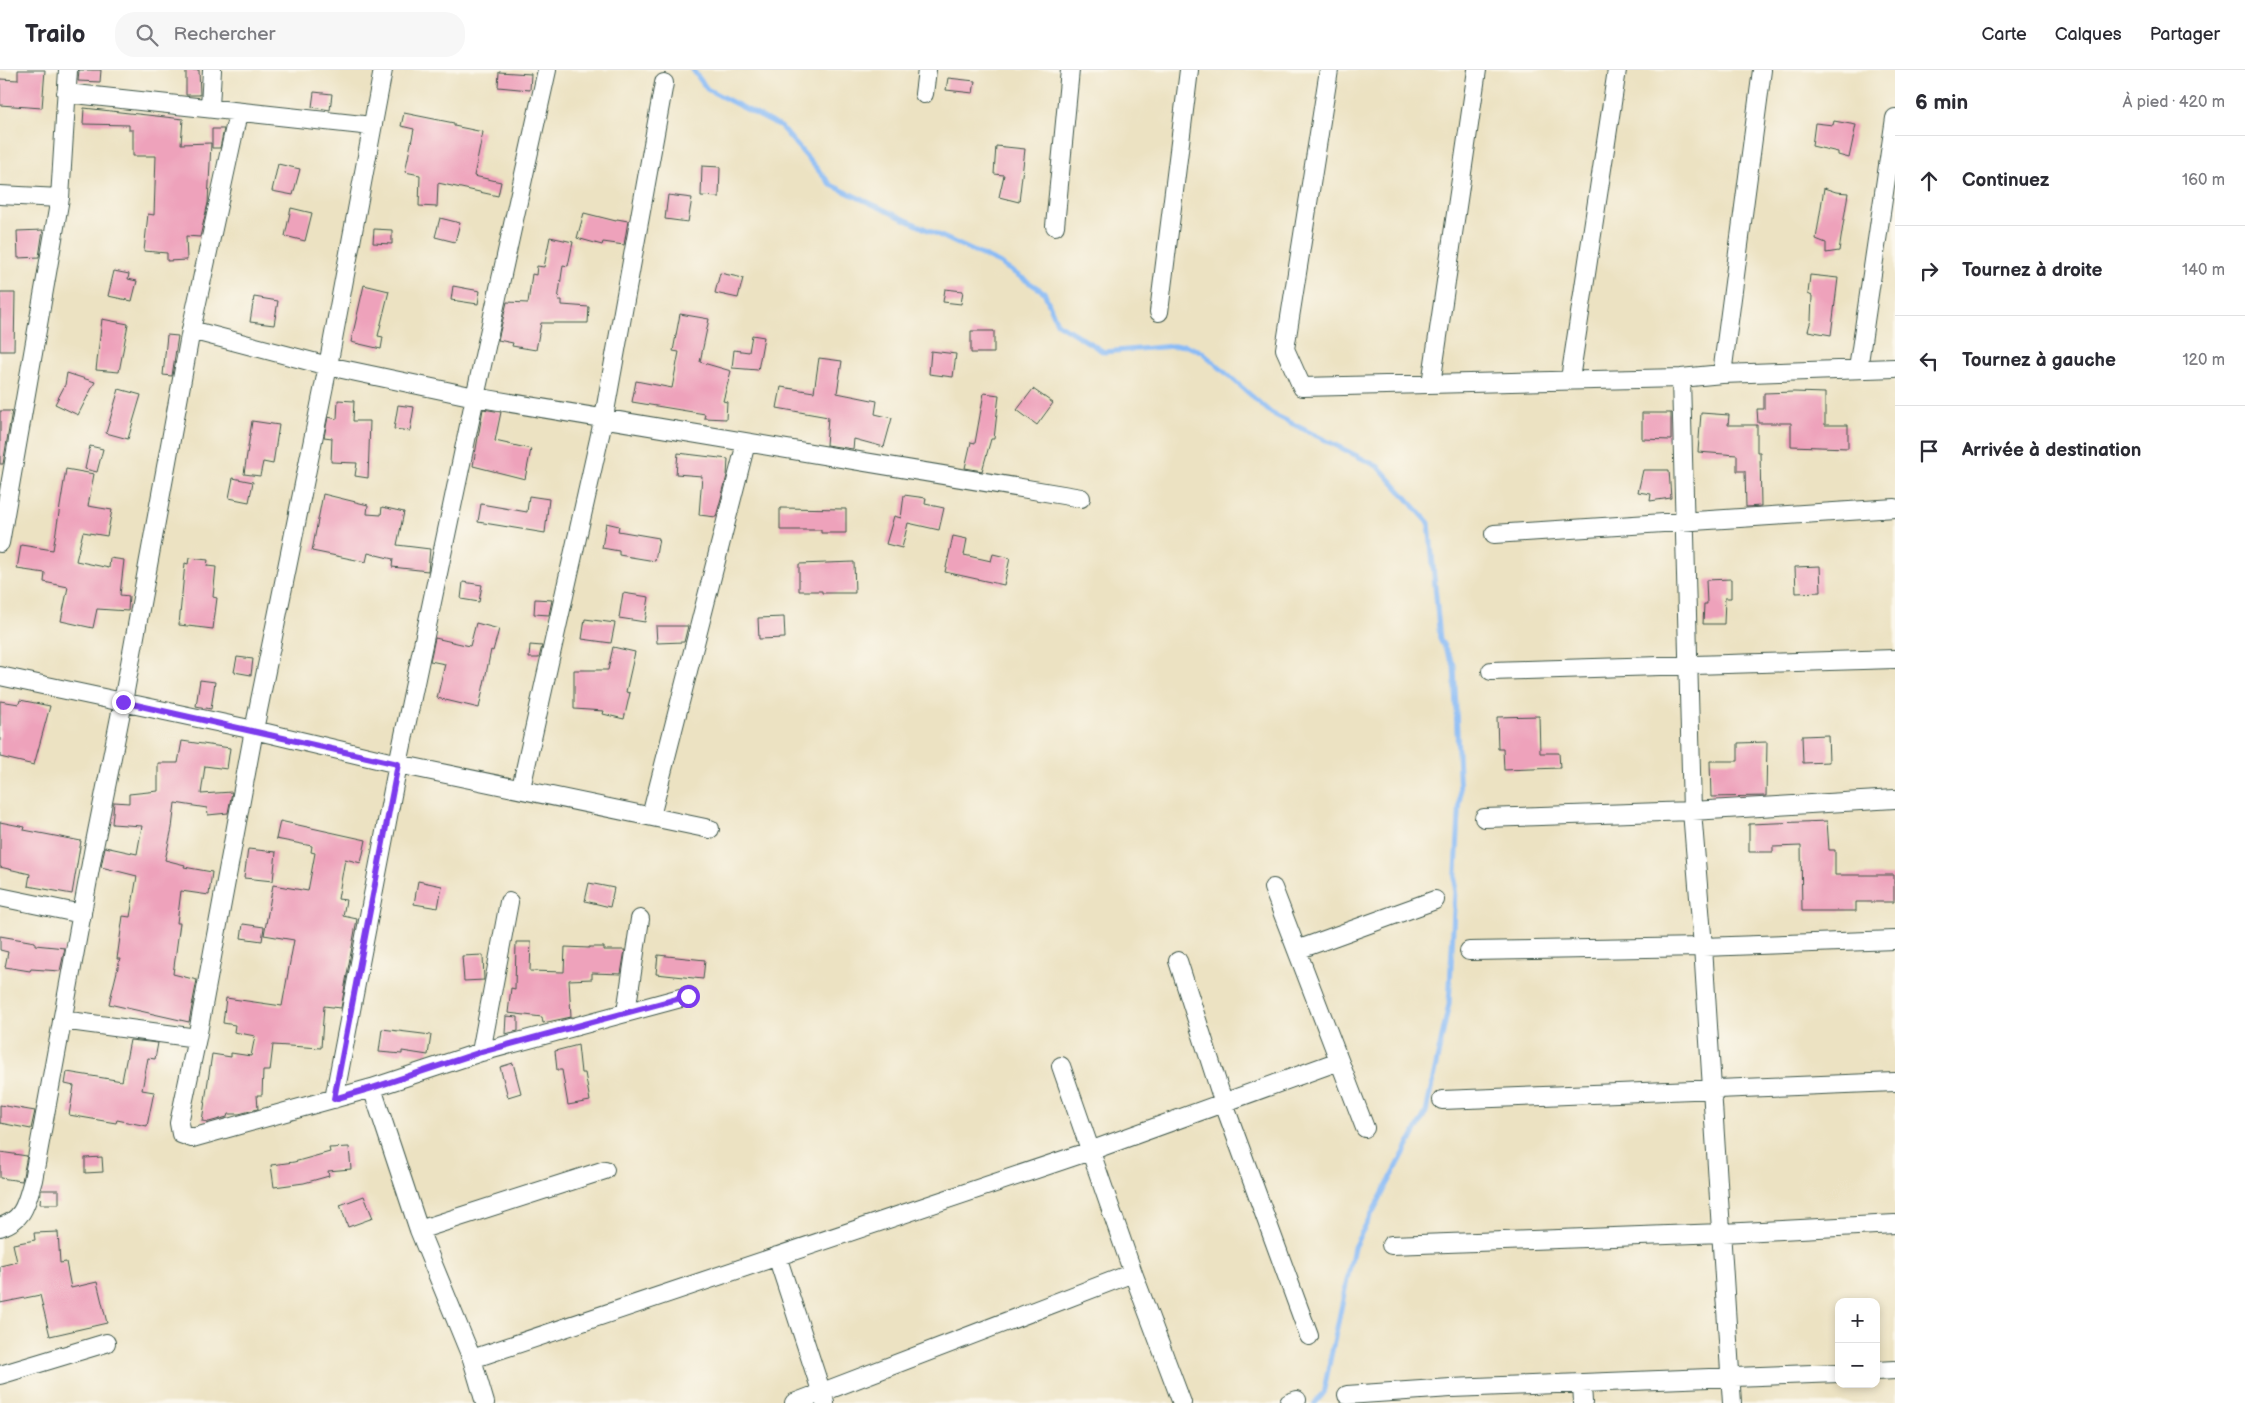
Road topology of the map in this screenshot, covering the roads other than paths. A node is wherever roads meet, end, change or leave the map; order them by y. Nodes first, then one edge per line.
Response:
1 (68, 70) edge
2 (212, 70) edge
3 (383, 70) edge
4 (547, 70) edge
5 (927, 70) edge
6 (1070, 70) edge
7 (1189, 70) edge
8 (1329, 70) edge
9 (1477, 70) edge
10 (1617, 70) edge
11 (1762, 70) edge
12 (664, 82) dead end
13 (66, 93) junction
14 (924, 94) dead end
15 (210, 107) junction
16 (238, 113) junction
17 (1895, 118) edge
18 (372, 126) junction
19 (0, 195) edge
20 (60, 198) junction
21 (1054, 226) dead end
22 (1159, 312) dead end
23 (191, 330) junction
24 (328, 366) junction
25 (1895, 368) edge
26 (1858, 369) junction
27 (1722, 374) junction
28 (1682, 378) junction
29 (1570, 379) junction
30 (1431, 384) junction
31 (475, 397) junction
32 (604, 417) junction
33 (746, 443) junction
34 (1081, 498) dead end
35 (1895, 508) edge
36 (1685, 521) junction
37 (1494, 534) dead end
38 (0, 542) edge
39 (1895, 659) edge
40 (1688, 665) junction
41 (1491, 671) dead end
42 (0, 676) edge
43 (123, 702) junction
44 (254, 730) junction
45 (398, 764) junction
46 (521, 788) junction
47 (1895, 799) edge
48 (1692, 812) junction
49 (651, 816) junction
50 (1484, 818) dead end
51 (710, 828) dead end
52 (1274, 888) dead end
53 (0, 897) edge
54 (1435, 900) dead end
55 (509, 902) dead end
56 (82, 914) junction
57 (640, 919) dead end
58 (1895, 940) edge
59 (1703, 947) junction
60 (1297, 950) junction
61 (1469, 951) dead end
62 (1178, 962) dead end
63 (688, 996) dead end
64 (626, 1012) junction
65 (62, 1020) junction
66 (197, 1038) junction
67 (481, 1052) junction
68 (1339, 1061) junction
69 (1061, 1066) dead end
70 (1895, 1082) edge
71 (1712, 1087) junction
72 (372, 1088) junction
73 (334, 1099) junction
74 (1442, 1100) dead end
75 (1224, 1104) junction
76 (1365, 1128) dead end
77 (1090, 1151) junction
78 (605, 1170) dead end
79 (1895, 1224) edge
80 (0, 1227) edge
81 (419, 1230) junction
82 (1722, 1233) junction
83 (1391, 1245) dead end
84 (778, 1256) junction
85 (1133, 1273) junction
86 (1309, 1336) dead end
87 (106, 1343) dead end
88 (472, 1358) junction
89 (1895, 1370) edge
90 (1880, 1371) edge
91 (1835, 1373) edge
92 (0, 1375) edge
93 (1731, 1378) junction
94 (1582, 1383) junction
95 (1347, 1395) dead end
96 (1451, 1396) edge
97 (824, 1398) edge
98 (485, 1403) edge
99 (794, 1403) edge
100 (1182, 1403) edge
101 (1583, 1403) edge
102 (1732, 1403) edge

1 - 13 street
2 - 15 street
3 - 18 street
4 - 31 street
5 - 14 street
6 - 21 street
7 - 22 street
8 - 30 street
9 - 30 street
10 - 29 street
11 - 27 street
12 - 32 street
13 - 15 street
13 - 20 street
15 - 16 street
16 - 18 street
16 - 23 street
17 - 26 street
18 - 24 street
19 - 20 street
20 - 38 street
23 - 24 street
23 - 43 street
24 - 31 street
24 - 44 street
25 - 26 street
26 - 27 street
27 - 28 street
28 - 29 street
28 - 36 street
29 - 30 street
31 - 32 street
31 - 45 street
32 - 33 street
32 - 46 street
33 - 34 street
33 - 49 street
35 - 36 street
36 - 37 street
36 - 40 street
39 - 40 street
40 - 41 street
40 - 48 street
42 - 43 street
43 - 44 street
43 - 56 street
44 - 45 street
44 - 66 street
45 - 46 street
45 - 73 street
46 - 49 street
47 - 48 street
48 - 50 street
48 - 59 street
49 - 51 street
52 - 60 street
53 - 56 street
54 - 60 street
55 - 67 street
56 - 65 street
57 - 64 street
58 - 59 street
59 - 61 street
59 - 71 street
60 - 68 street
62 - 75 street
63 - 64 street
64 - 67 street
65 - 66 street
65 - 80 street
66 - 73 street
67 - 72 street
68 - 75 street
68 - 76 street
69 - 77 street
70 - 71 street
71 - 74 street
71 - 82 street
72 - 73 street
72 - 81 street
75 - 77 street
75 - 86 street
77 - 84 street
77 - 85 street
78 - 81 street
79 - 82 street
81 - 88 street
82 - 83 street
82 - 93 street
84 - 88 street
84 - 97 street
85 - 97 street
85 - 100 street
87 - 92 street
88 - 98 street
89 - 90 street
91 - 93 street
93 - 94 street
93 - 102 street
94 - 96 street
94 - 101 street
95 - 96 street
97 - 99 street

